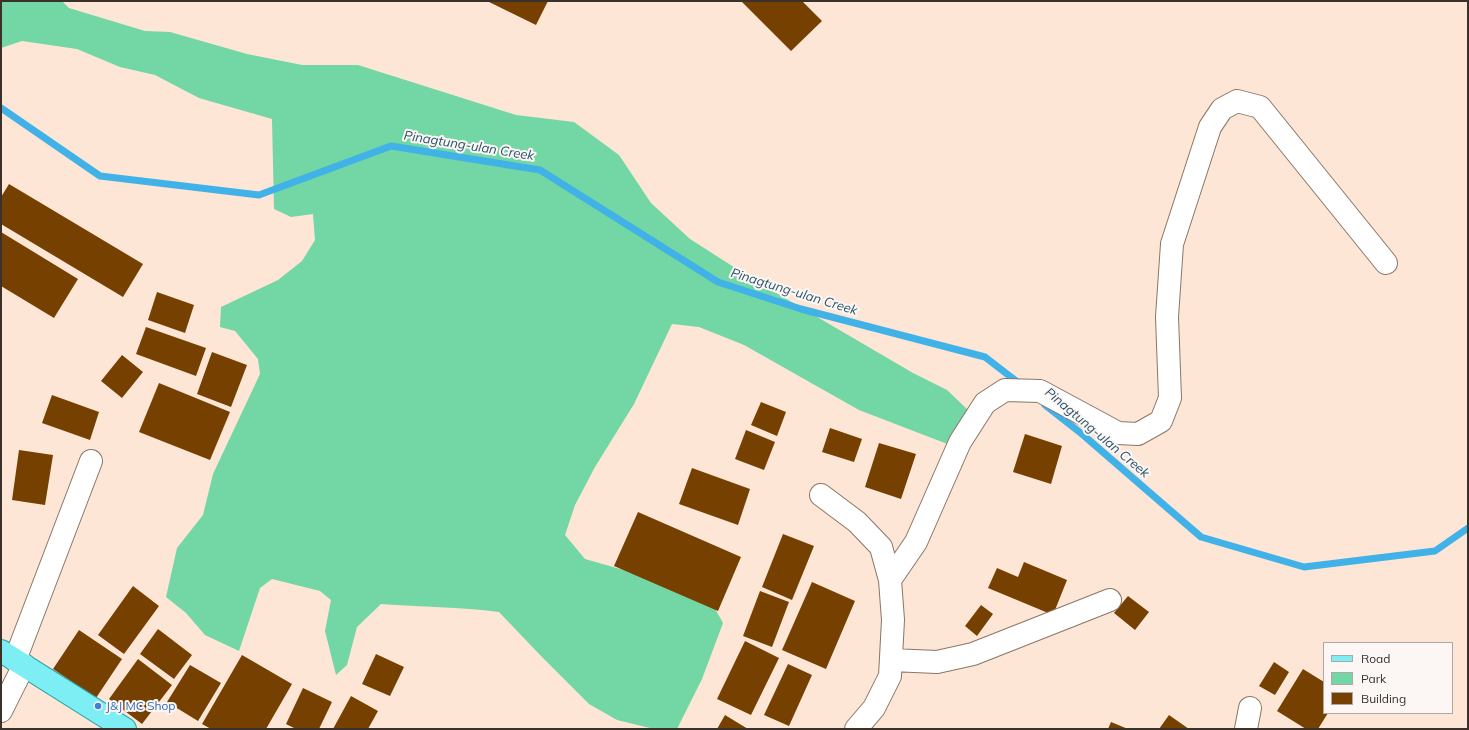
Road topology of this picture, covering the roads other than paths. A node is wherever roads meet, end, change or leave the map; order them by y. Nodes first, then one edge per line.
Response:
1 (1386, 263) dead end
2 (91, 461) dead end
3 (821, 495) dead end
4 (890, 580) junction
5 (1110, 600) dead end
6 (13, 659) edge
7 (891, 660) junction
8 (1250, 708) dead end
9 (1, 711) edge
10 (124, 729) edge
11 (856, 729) edge
12 (1246, 729) edge

1 - 4 street
2 - 6 street
3 - 4 street
4 - 7 street
5 - 7 street
6 - 9 street
6 - 10 main road
7 - 11 street
8 - 12 street

